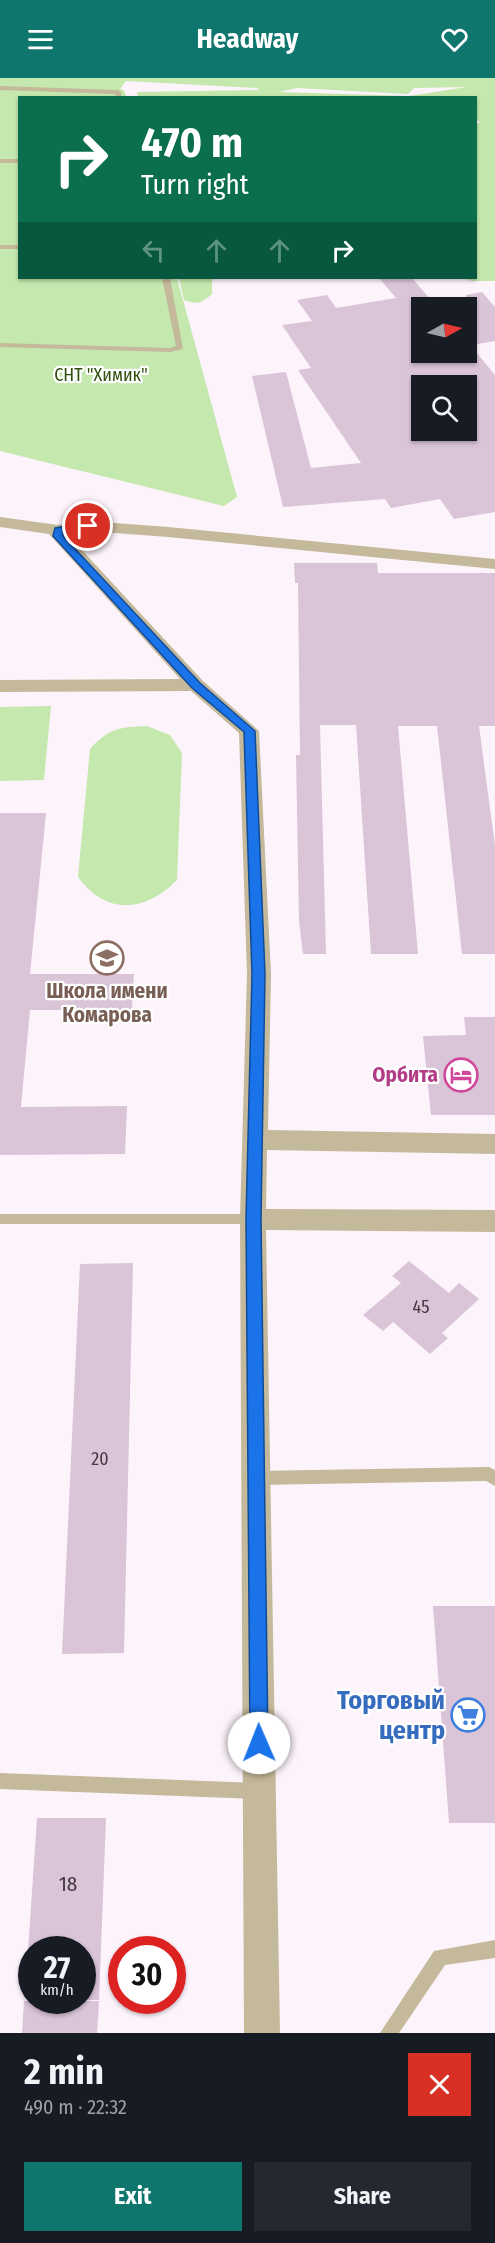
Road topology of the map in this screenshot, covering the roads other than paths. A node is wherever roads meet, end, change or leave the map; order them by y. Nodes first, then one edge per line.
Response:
1 (0, 88) edge
2 (119, 96) edge
3 (0, 161) edge
4 (18, 161) edge
5 (0, 247) edge
6 (18, 247) edge
7 (166, 279) edge
8 (0, 345) edge
9 (0, 522) edge
10 (58, 530) junction
11 (495, 564) edge
12 (196, 685) junction
13 (0, 686) edge
14 (257, 1140) junction
15 (495, 1144) edge
16 (0, 1218) edge
17 (254, 1219) junction
18 (495, 1221) edge
19 (256, 1478) junction
20 (495, 1479) edge
21 (0, 1781) edge
22 (260, 1791) junction
23 (495, 1949) edge
24 (262, 2033) edge
25 (390, 2033) edge

1 - 2 lane
3 - 4 lane
5 - 6 lane
7 - 8 lane
9 - 10 street
10 - 11 street
10 - 12 street
12 - 13 street
12 - 14 street
14 - 15 street
14 - 17 street
16 - 17 lane
17 - 18 street
17 - 19 street
19 - 20 lane
19 - 22 street
21 - 22 lane
22 - 24 street
23 - 25 lane

